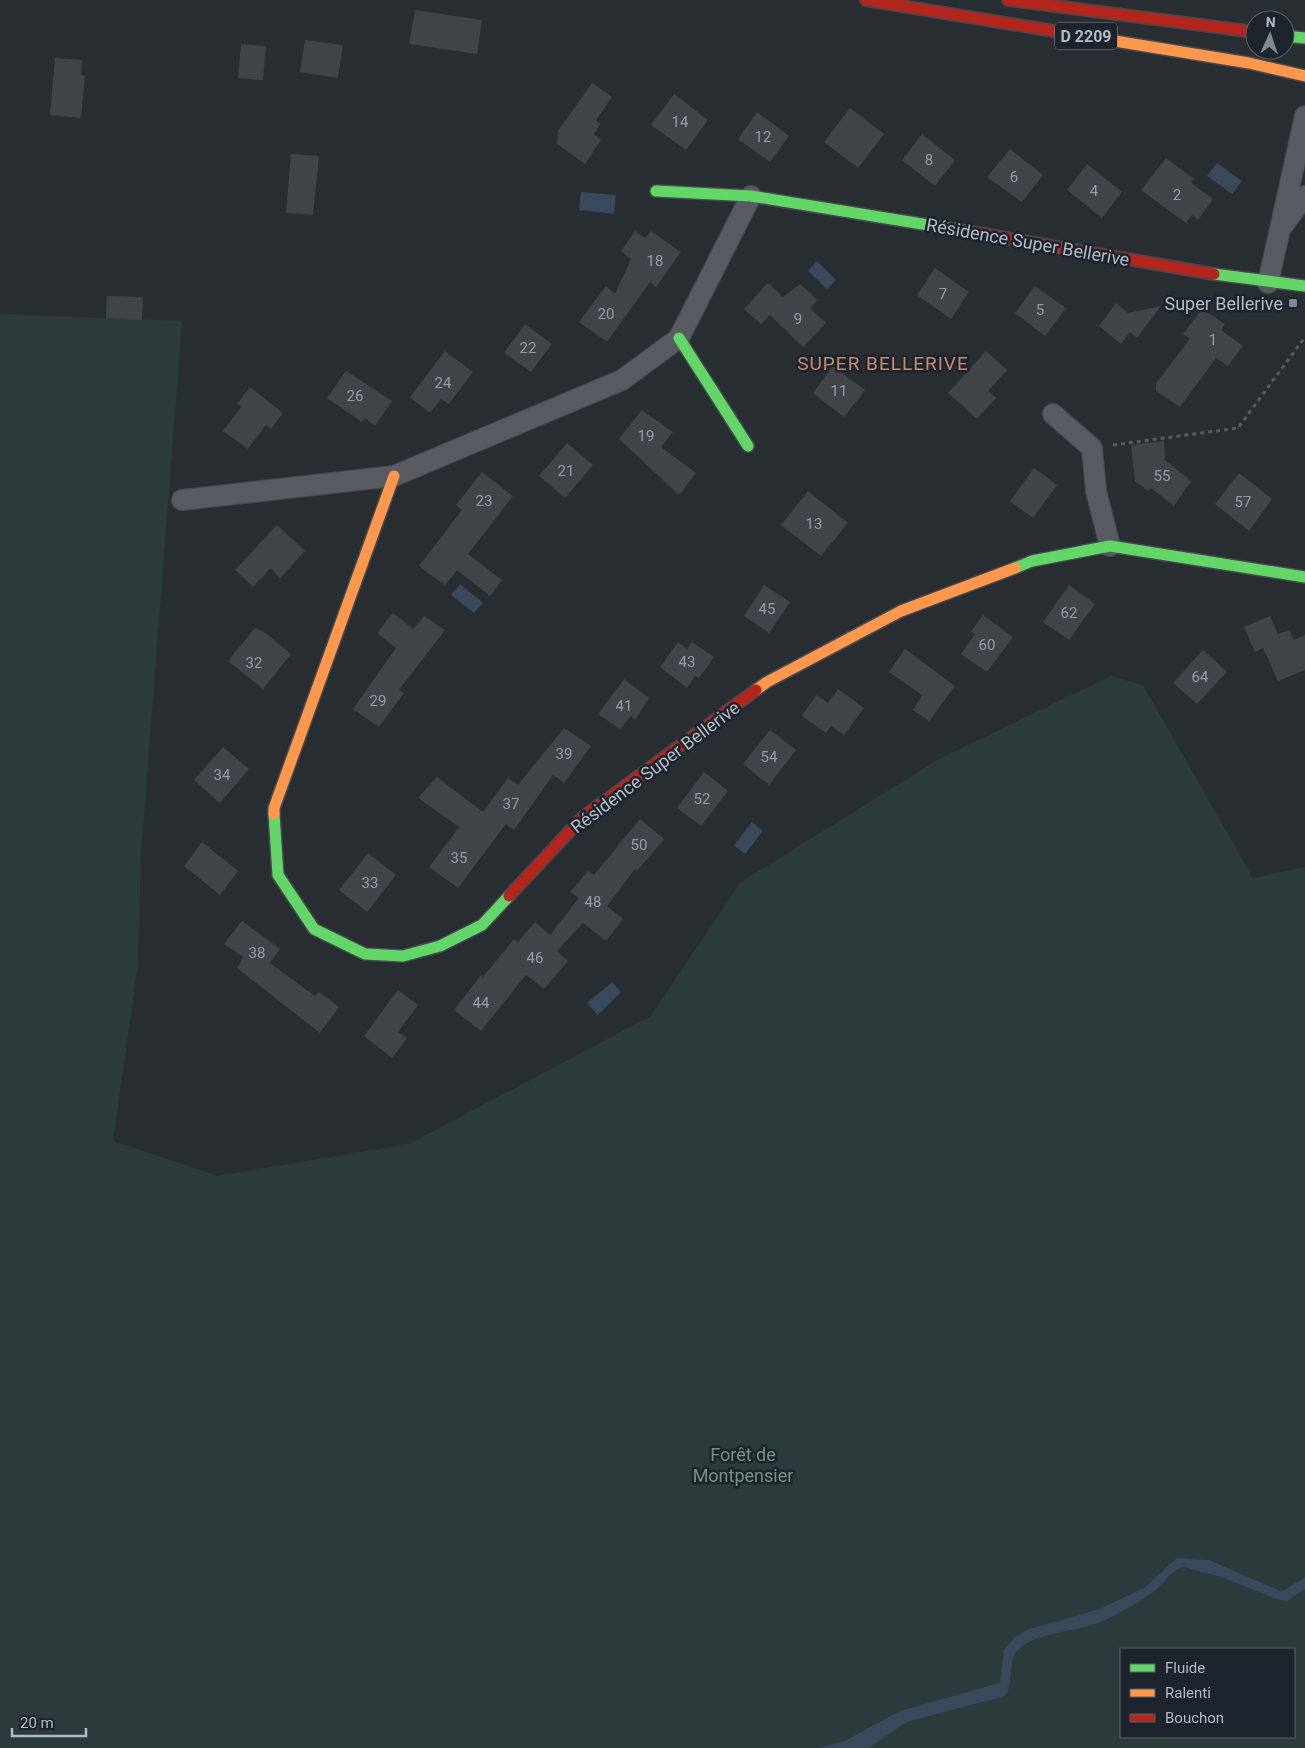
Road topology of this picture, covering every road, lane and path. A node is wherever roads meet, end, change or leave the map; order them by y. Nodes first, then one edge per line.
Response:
1 (866, 0) edge
2 (1008, 0) edge
3 (1245, 31) edge
4 (1305, 76) edge
5 (1305, 116) edge
6 (656, 190) dead end
7 (751, 196) junction
8 (1305, 196) edge
9 (1279, 231) junction
10 (1268, 283) junction
11 (1305, 286) edge
12 (1305, 337) edge
13 (680, 338) junction
14 (1053, 414) dead end
15 (748, 446) dead end
16 (1092, 448) junction
17 (394, 476) junction
18 (182, 500) dead end
19 (1110, 546) junction
20 (1305, 578) edge

1 - 4 street, D 2209
2 - 3 street, D 2209
5 - 9 street
6 - 7 street, Résidence Super Bellerive
7 - 10 street, Résidence Super Bellerive
7 - 13 street
8 - 9 street
9 - 10 street
10 - 11 street, Résidence Super Bellerive
12 - 16 path
13 - 15 street
13 - 17 street
14 - 16 street
16 - 19 street
17 - 18 street
17 - 19 street, Résidence Super Bellerive
19 - 20 street, Résidence Super Bellerive

